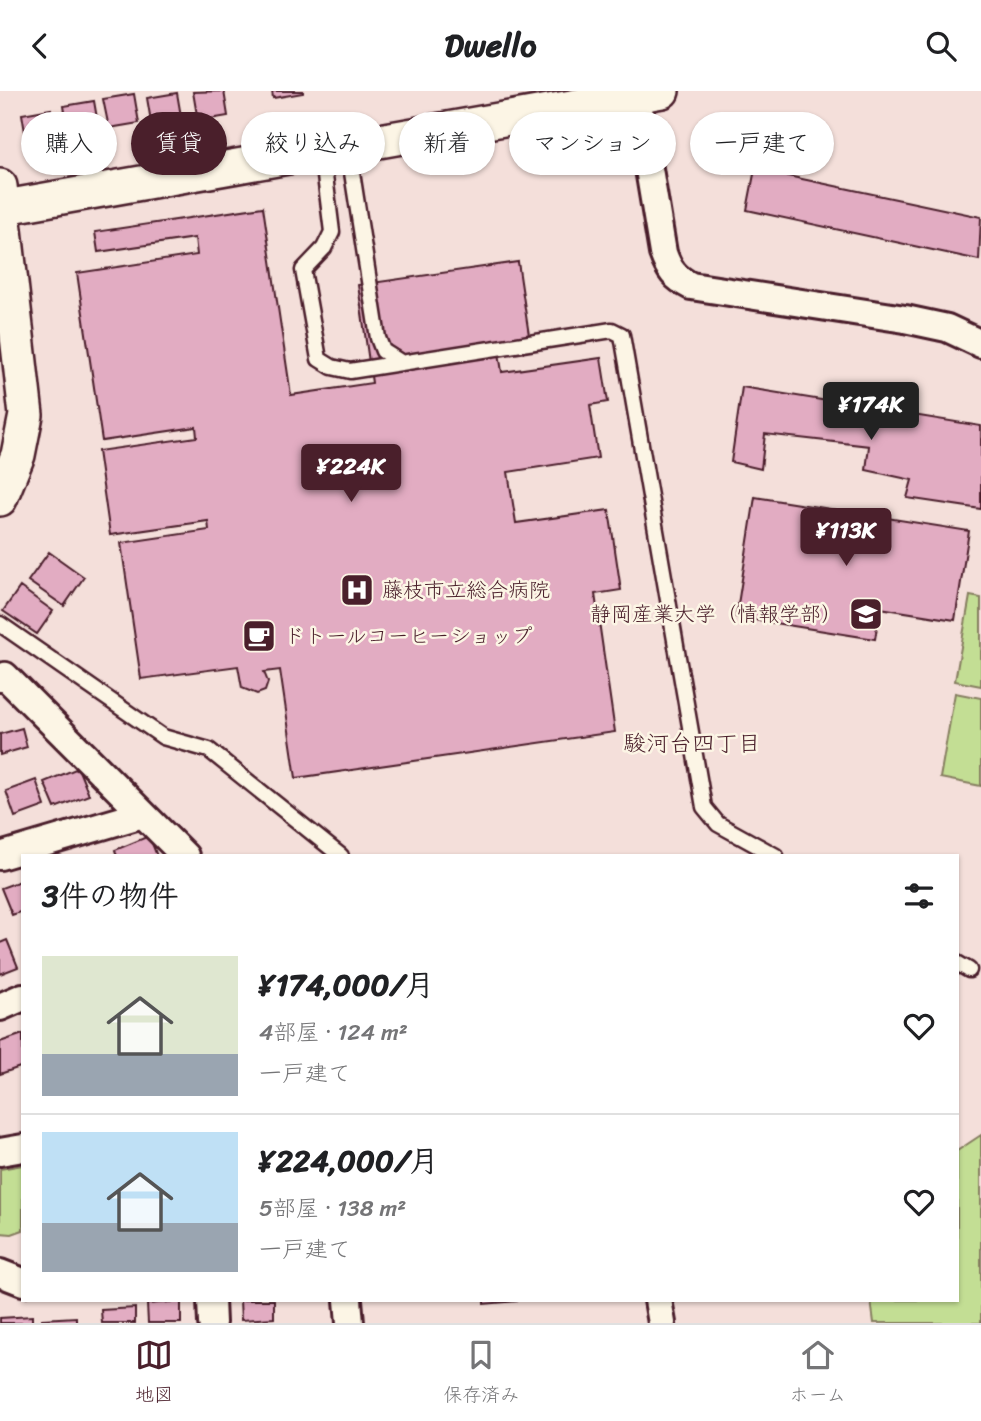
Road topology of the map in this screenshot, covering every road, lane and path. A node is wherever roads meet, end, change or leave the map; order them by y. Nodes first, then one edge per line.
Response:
1 (645, 92) edge
2 (385, 141) edge
3 (241, 164) edge
4 (334, 175) edge
5 (341, 175) edge
6 (1, 200) edge
7 (9, 338) edge
8 (981, 344) edge
9 (402, 363) junction
10 (0, 499) edge
11 (0, 624) edge
12 (0, 678) edge
13 (143, 814) junction
14 (182, 854) edge
15 (339, 854) edge
16 (772, 854) edge
17 (0, 856) edge
18 (21, 998) edge
19 (0, 1007) edge
20 (21, 1149) edge
21 (0, 1152) edge
22 (0, 1273) edge
23 (21, 1281) edge
24 (211, 1302) edge
25 (348, 1302) edge
26 (658, 1302) edge
27 (212, 1323) edge
28 (350, 1323) edge
29 (662, 1323) edge

1 - 2 street
1 - 8 street
3 - 6 street
4 - 9 lane
5 - 9 lane
6 - 7 street
7 - 10 street
9 - 16 lane
11 - 15 lane
12 - 13 street
13 - 14 street
13 - 17 street
18 - 19 street
20 - 21 street
22 - 23 street
24 - 27 street
25 - 28 street
26 - 29 street

